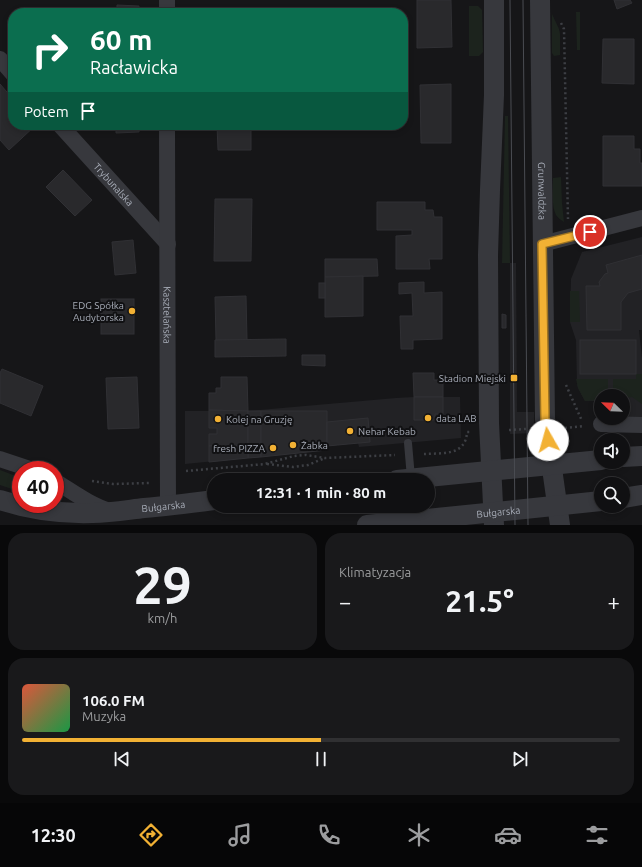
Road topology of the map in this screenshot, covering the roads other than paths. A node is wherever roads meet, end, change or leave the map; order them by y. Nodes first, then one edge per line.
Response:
1 (494, 0) edge
2 (540, 0) edge
3 (0, 59) edge
4 (8, 68) edge
5 (65, 130) edge
6 (167, 130) edge
7 (642, 218) edge
8 (168, 244) junction
9 (542, 244) junction
10 (593, 425) road end
11 (642, 425) edge
12 (408, 443) dead end
13 (642, 456) edge
14 (630, 457) edge
15 (0, 459) edge
16 (594, 461) edge
17 (12, 463) edge
18 (551, 464) junction
19 (491, 470) junction
20 (405, 473) edge
21 (435, 476) edge
22 (64, 486) edge
23 (642, 495) edge
24 (630, 497) edge
25 (0, 500) edge
26 (207, 501) edge
27 (594, 503) edge
28 (168, 506) junction
29 (113, 512) junction
30 (559, 515) edge
31 (493, 519) edge
32 (367, 525) edge

1 - 19 street
2 - 9 street, Grunwaldzka
3 - 4 street
5 - 8 street, Trybunalska
6 - 8 street, Kasztelańska
7 - 9 street
8 - 28 street, Kasztelańska
9 - 18 street, Grunwaldzka
10 - 11 street
12 - 20 lane
13 - 14 street
15 - 17 street
16 - 18 street
18 - 19 street
18 - 30 street, Grunwaldzka
19 - 21 street
19 - 31 street
22 - 29 street, Bułgarska
23 - 24 street
25 - 29 street, Bułgarska
26 - 28 street, Bułgarska
27 - 30 street, Bułgarska
28 - 29 street, Bułgarska
30 - 31 street, Bułgarska
31 - 32 street, Bułgarska

